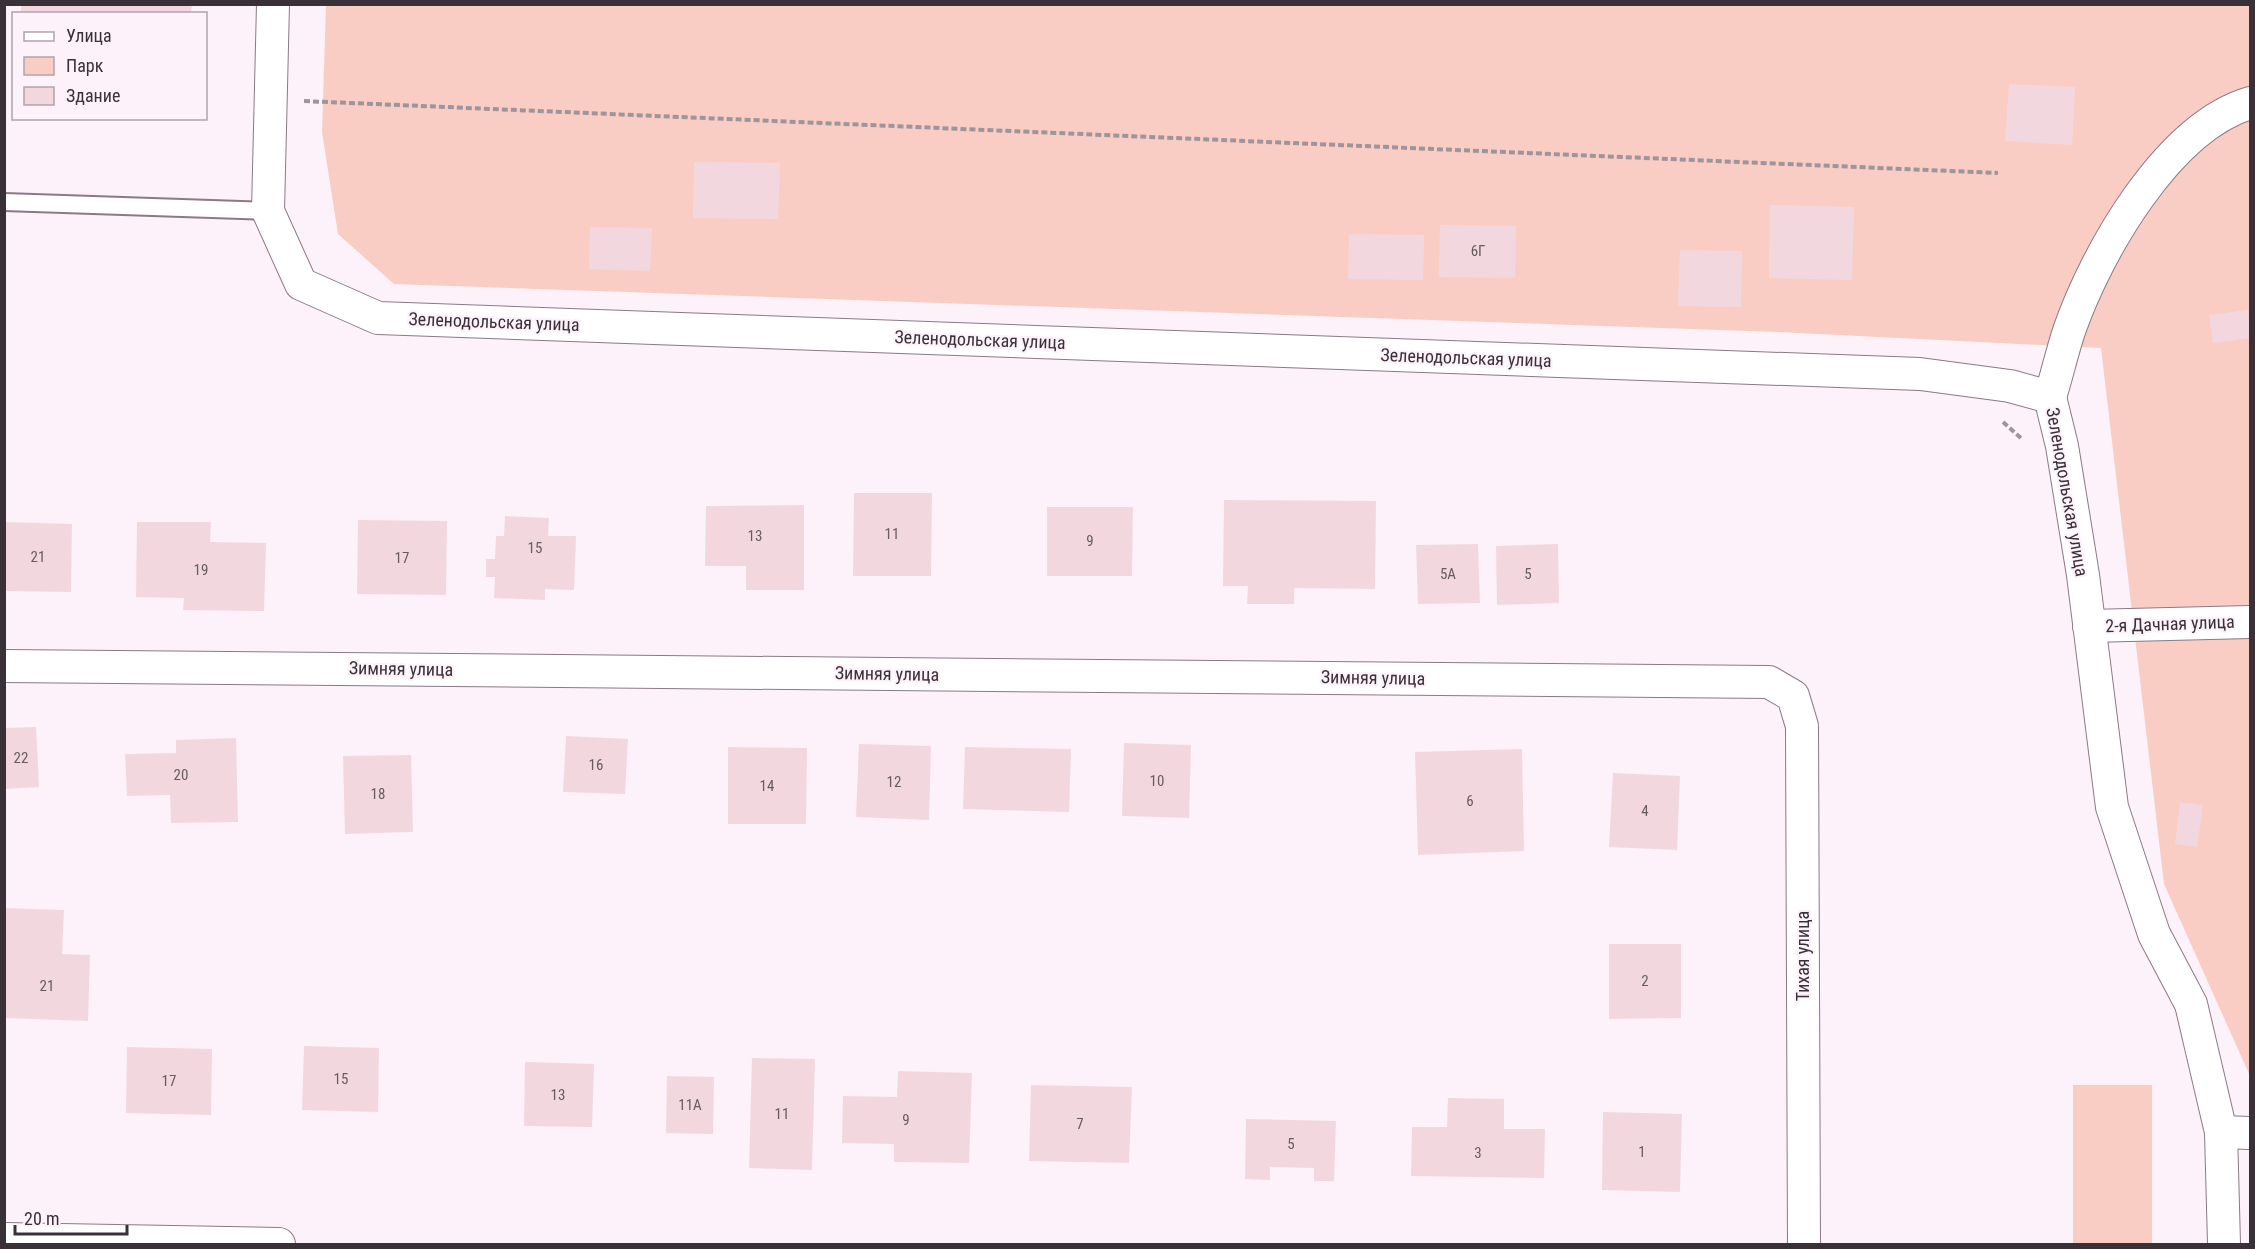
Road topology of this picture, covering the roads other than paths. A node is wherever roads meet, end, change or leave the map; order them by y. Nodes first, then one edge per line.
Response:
1 (273, 4) edge
2 (2250, 103) edge
3 (4, 202) edge
4 (268, 211) junction
5 (2050, 397) junction
6 (2250, 622) edge
7 (2089, 626) junction
8 (4, 666) edge
9 (1769, 682) joint
10 (2236, 1132) edge
11 (4, 1239) edge
12 (279, 1245) edge
13 (1804, 1245) edge
14 (2224, 1245) edge

1 - 4 street, Зеленодольская улица
2 - 5 street
3 - 4 lane
4 - 5 street, Зеленодольская улица
5 - 7 street, Зеленодольская улица
6 - 7 street, 2-я Дачная улица
7 - 10 street, Зеленодольская улица
8 - 9 street, Зимняя улица
9 - 13 street, Тихая улица
10 - 14 street, Зеленодольская улица
11 - 12 street

